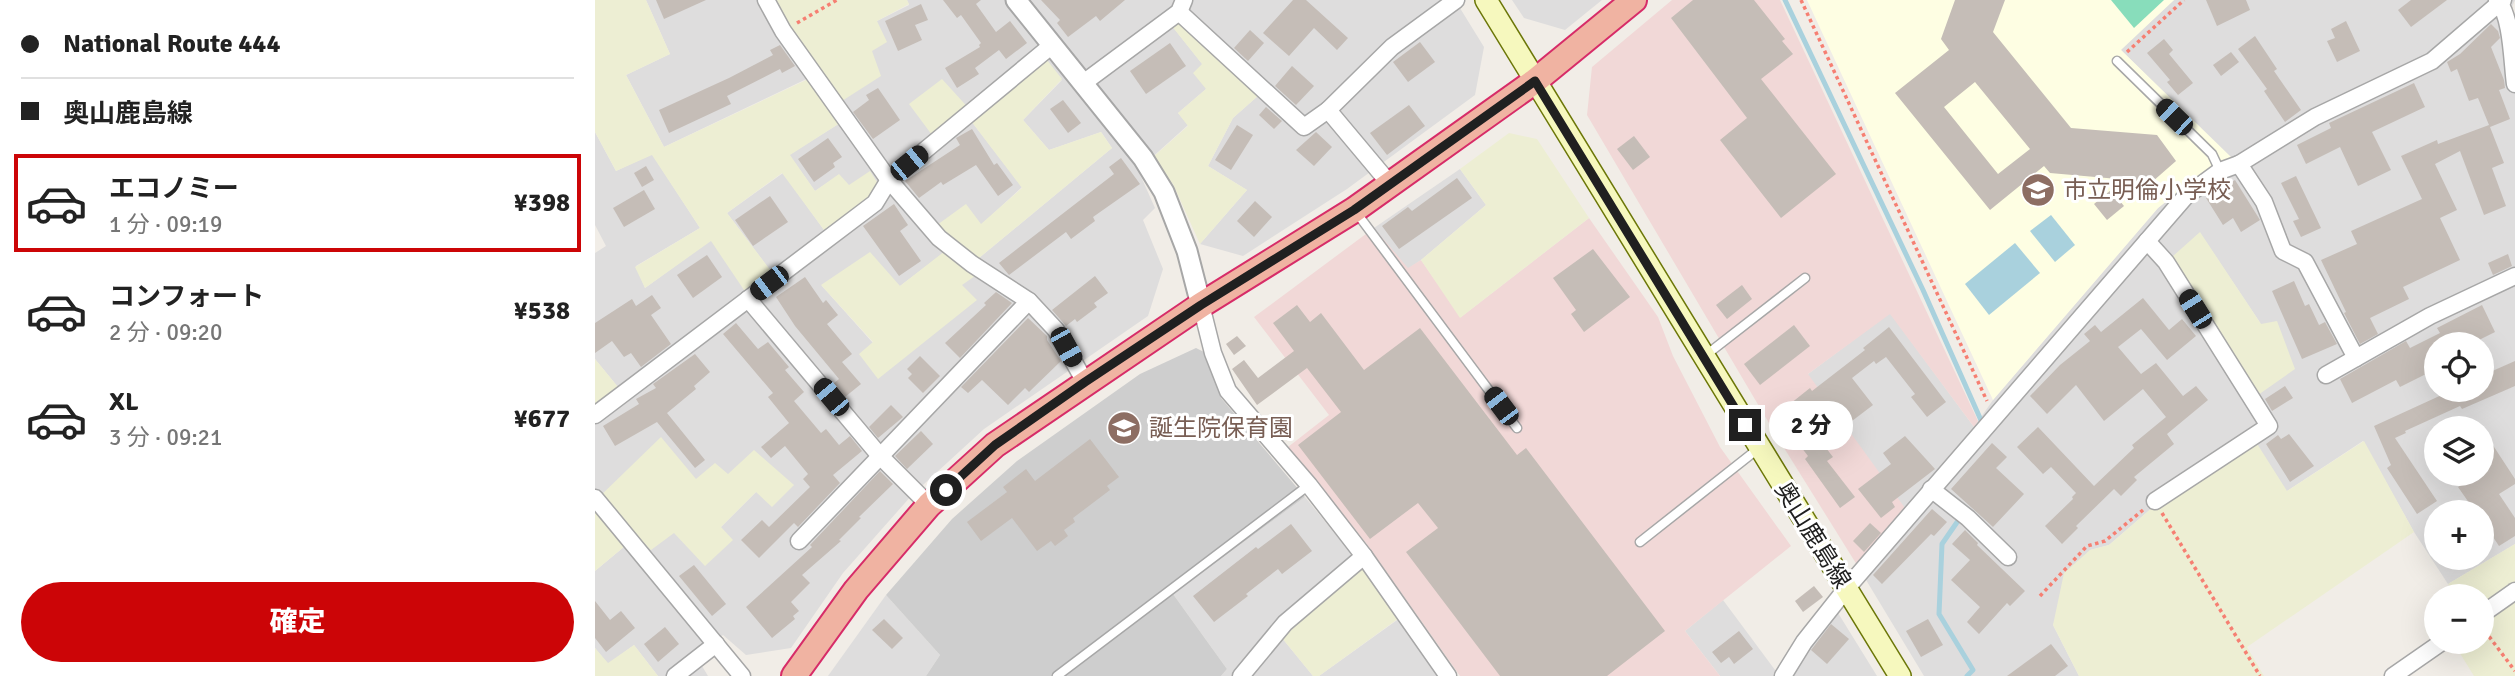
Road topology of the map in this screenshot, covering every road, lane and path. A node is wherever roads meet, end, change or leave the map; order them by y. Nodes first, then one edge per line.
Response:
1 (766, 0) edge
2 (837, 0) edge
3 (1016, 0) edge
4 (1456, 0) edge
5 (1486, 0) edge
6 (1633, 0) edge
7 (1801, 0) edge
8 (2184, 0) edge
9 (2500, 1) edge
10 (1182, 6) edge
11 (783, 31) junction
12 (1051, 46) junction
13 (2117, 61) joint
14 (1535, 81) junction
15 (1082, 84) junction
16 (2515, 84) edge
17 (1328, 110) junction
18 (2239, 164) junction
19 (2220, 172) junction
20 (889, 180) junction
21 (1390, 184) junction
22 (1354, 210) junction
23 (2147, 241) junction
24 (2515, 276) edge
25 (1805, 278) dead end
26 (748, 299) junction
27 (1030, 301) junction
28 (1201, 305) junction
29 (1703, 356) junction
30 (2356, 358) junction
31 (2326, 375) dead end
32 (1085, 382) junction
33 (595, 415) edge
34 (1988, 423) junction
35 (1517, 428) dead end
36 (1759, 448) junction
37 (880, 456) junction
38 (1309, 485) junction
39 (1931, 489) junction
40 (595, 498) edge
41 (2155, 501) junction
42 (929, 505) junction
43 (799, 541) dead end
44 (1640, 542) dead end
45 (1364, 556) junction
46 (2008, 557) dead end
47 (1846, 589) junction
48 (2515, 592) edge
49 (2040, 596) dead end
50 (2494, 606) edge
51 (2494, 643) edge
52 (716, 644) junction
53 (2425, 654) edge
54 (2515, 671) edge
55 (675, 676) edge
56 (742, 676) edge
57 (794, 676) edge
58 (1056, 676) edge
59 (1241, 676) edge
60 (1448, 676) edge
61 (1783, 676) edge
62 (1899, 676) edge
63 (2260, 676) edge
64 (2393, 676) edge

1 - 11 street
2 - 11 path
3 - 12 street
4 - 17 street
5 - 14 main road, 奥山鹿島線
6 - 14 highway
7 - 34 path
8 - 13 path
9 - 16 street
9 - 18 street
10 - 15 street
10 - 17 street
11 - 20 street
12 - 15 street
12 - 20 street
13 - 19 lane
14 - 21 highway
14 - 29 main road, 奥山鹿島線
15 - 28 street
17 - 21 street
18 - 19 street
18 - 30 street
19 - 23 street
20 - 26 street
20 - 27 street
21 - 22 highway
22 - 28 highway
22 - 35 lane
23 - 34 street
23 - 41 street
24 - 30 street
25 - 29 lane
26 - 33 street
26 - 37 street
27 - 32 street
27 - 37 street
28 - 32 highway
28 - 38 street
29 - 36 main road, 奥山鹿島線
30 - 31 street
32 - 42 highway
34 - 39 street
36 - 44 lane
36 - 47 main road, 奥山鹿島線
37 - 42 street
37 - 43 street
38 - 45 street
38 - 58 lane
39 - 46 street
39 - 47 street
40 - 52 street
41 - 49 path
41 - 63 path
42 - 57 highway
45 - 59 street
45 - 60 street
47 - 61 street
47 - 62 main road, 奥山鹿島線
48 - 50 street
51 - 54 path
52 - 55 street
52 - 56 street
53 - 64 street

